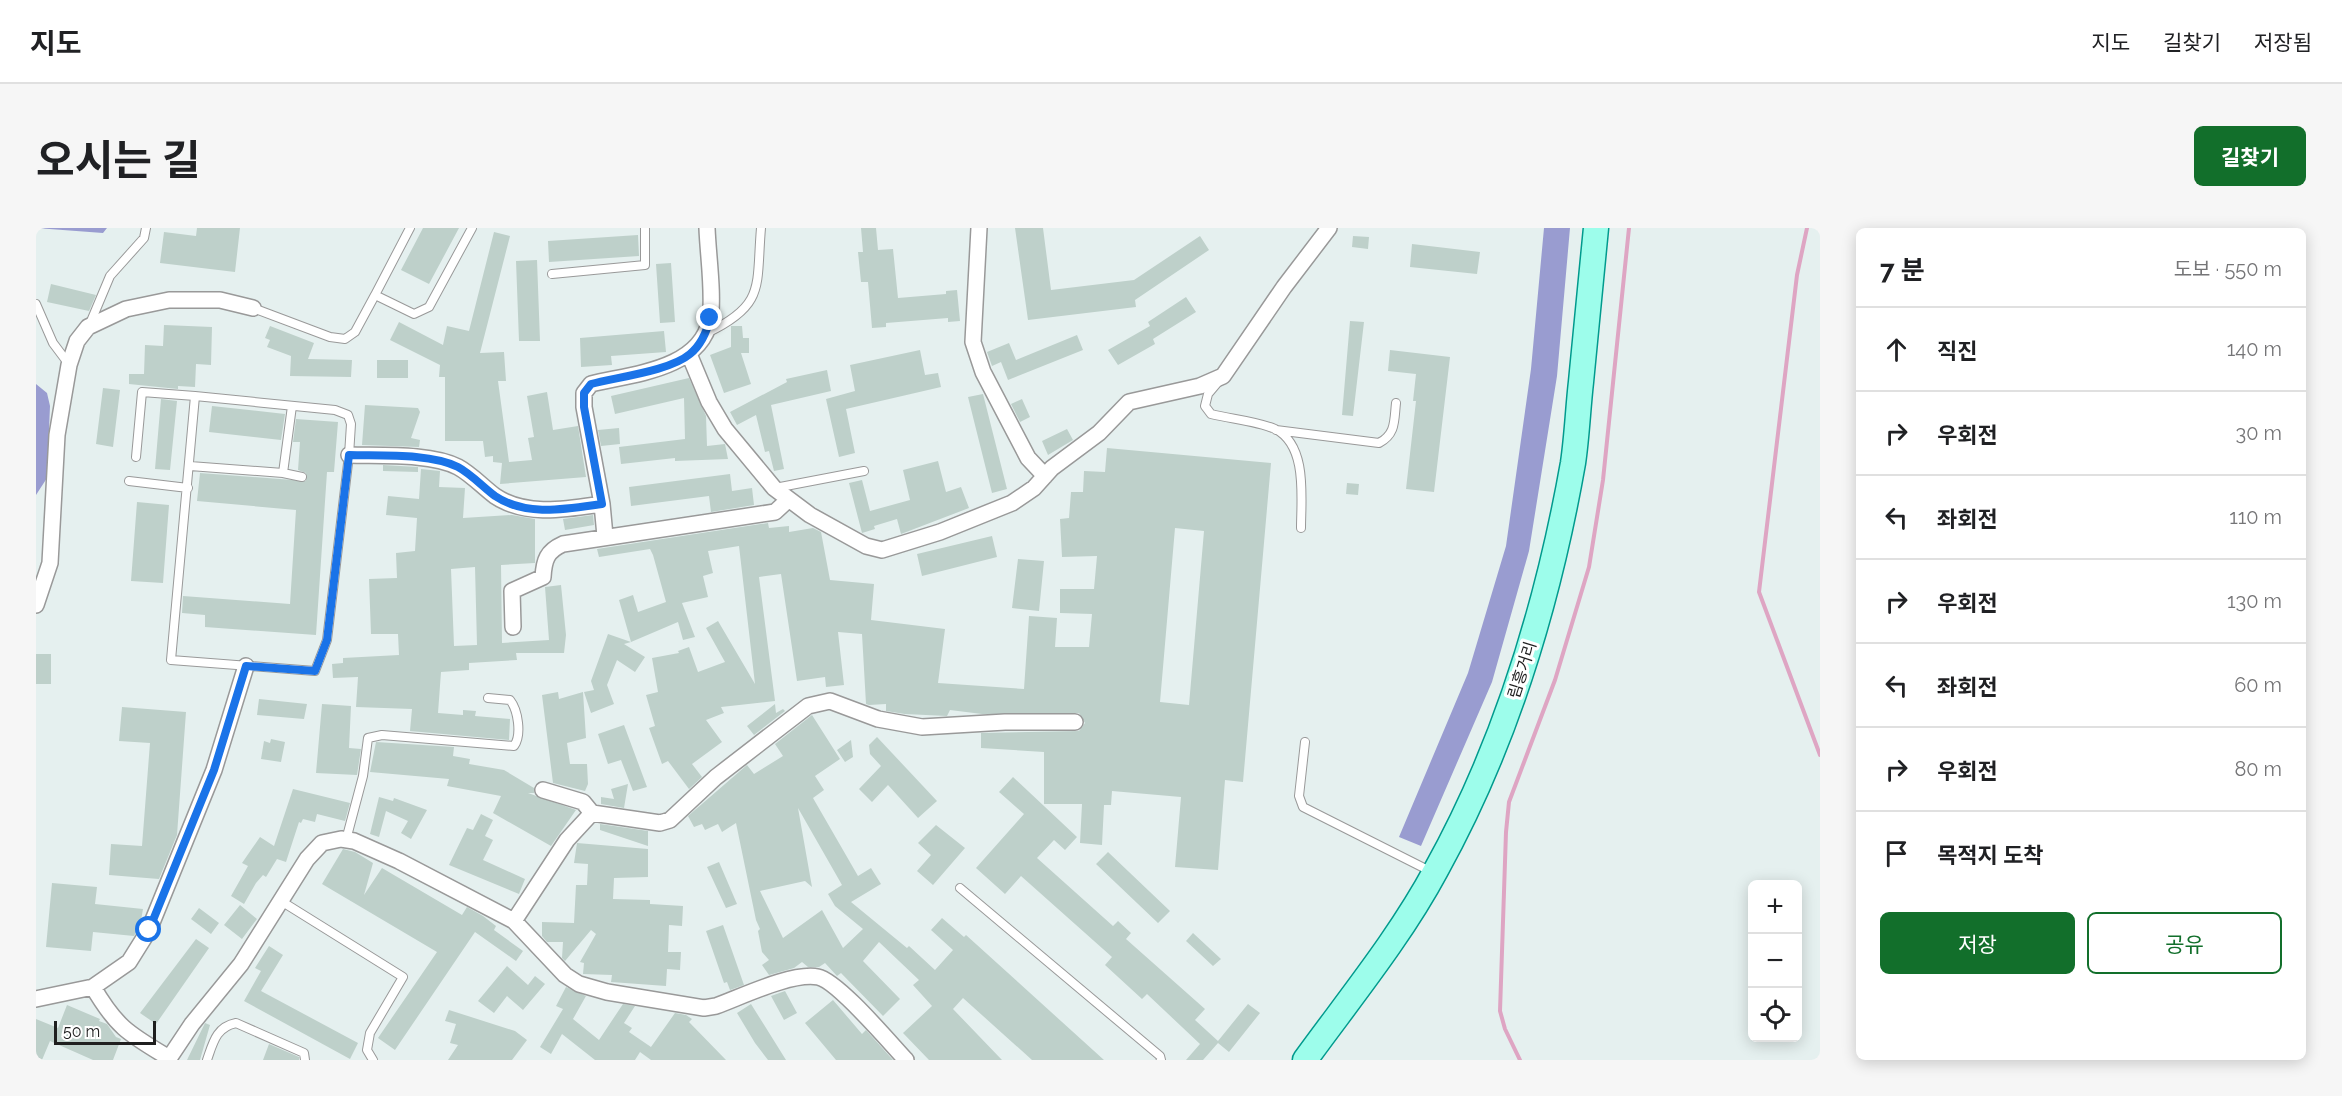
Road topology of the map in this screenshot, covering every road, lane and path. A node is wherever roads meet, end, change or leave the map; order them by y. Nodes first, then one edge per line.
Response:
1 (146, 228) edge
2 (410, 228) edge
3 (472, 228) edge
4 (645, 228) edge
5 (707, 228) edge
6 (761, 228) edge
7 (979, 228) edge
8 (1329, 228) edge
9 (1596, 228) edge
10 (1611, 228) edge
11 (552, 274) dead end
12 (375, 295) junction
13 (36, 304) edge
14 (253, 308) joint
15 (88, 327) junction
16 (706, 333) junction
17 (690, 354) junction
18 (69, 365) junction
19 (1223, 376) junction
20 (195, 396) junction
21 (1396, 403) dead end
22 (292, 406) junction
23 (1276, 430) junction
24 (349, 455) junction
25 (136, 457) dead end
26 (190, 466) junction
27 (864, 471) dead end
28 (283, 473) junction
29 (1045, 476) junction
30 (302, 477) dead end
31 (129, 481) dead end
32 (188, 488) junction
33 (774, 488) junction
34 (789, 499) junction
35 (602, 504) junction
36 (1301, 528) dead end
37 (605, 536) junction
38 (36, 604) edge
39 (513, 627) dead end
40 (246, 666) junction
41 (488, 698) dead end
42 (1075, 722) dead end
43 (1305, 742) dead end
44 (543, 790) dead end
45 (592, 813) junction
46 (346, 840) junction
47 (1434, 873) junction
48 (960, 888) dead end
49 (281, 901) junction
50 (514, 921) junction
51 (93, 987) junction
52 (36, 999) edge
53 (170, 1059) edge
54 (207, 1060) edge
55 (305, 1060) edge
56 (373, 1060) edge
57 (906, 1060) edge
58 (1161, 1060) edge
59 (1305, 1060) edge
60 (1325, 1060) edge

1 - 15 lane
2 - 12 lane
3 - 12 lane
4 - 11 lane
5 - 16 street
6 - 16 lane
7 - 29 street
8 - 19 street
9 - 47 main road, 림흥거리
10 - 60 main road, 림흥거리
12 - 14 lane
13 - 18 lane
14 - 15 street
15 - 18 street
16 - 17 street
17 - 33 street
17 - 35 street
18 - 38 street
19 - 23 lane
19 - 29 street
20 - 22 lane
20 - 25 lane
20 - 26 lane
21 - 23 lane
22 - 24 lane
22 - 28 lane
23 - 36 lane
24 - 35 street
24 - 40 lane
26 - 28 lane
26 - 32 lane
27 - 33 lane
28 - 30 lane
29 - 34 street
31 - 32 lane
32 - 40 lane
33 - 34 street
34 - 37 street
35 - 37 street
37 - 39 street
40 - 51 street
41 - 46 lane
42 - 45 street
43 - 47 lane
44 - 45 street
45 - 50 street
46 - 49 street
46 - 50 street
47 - 59 main road, 림흥거리
48 - 58 lane
49 - 53 street
49 - 56 lane
50 - 57 street
51 - 52 street
51 - 53 street
54 - 55 lane

